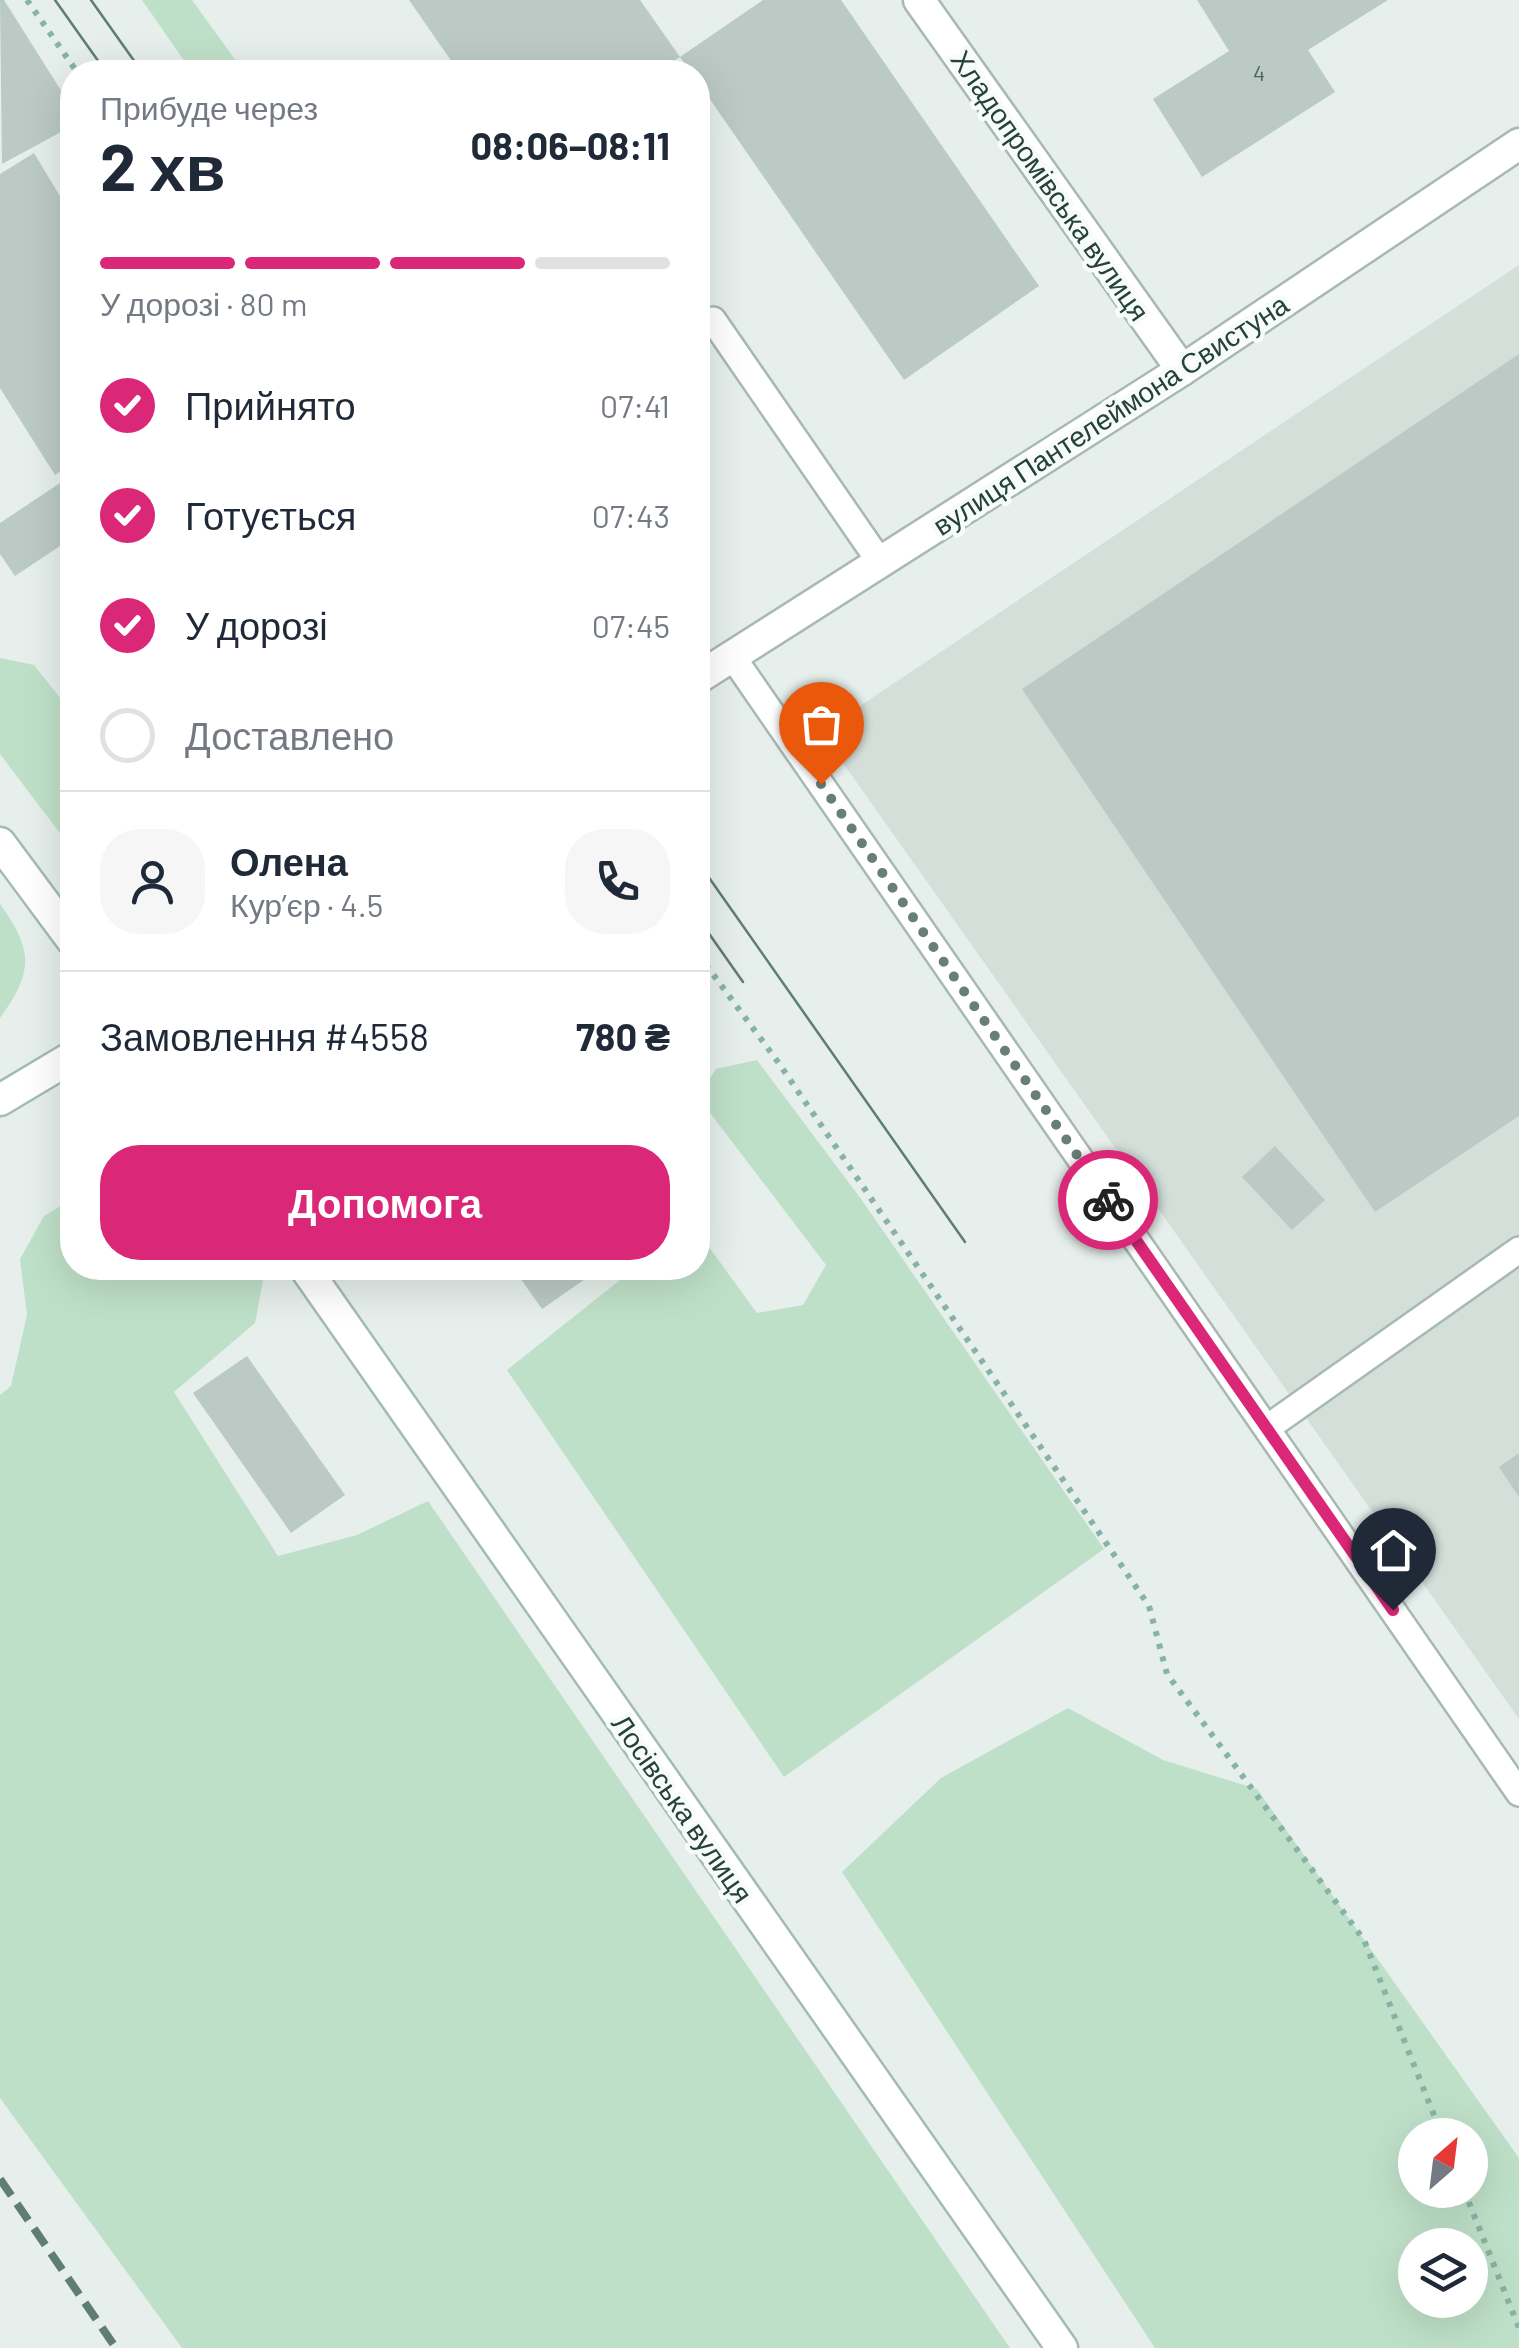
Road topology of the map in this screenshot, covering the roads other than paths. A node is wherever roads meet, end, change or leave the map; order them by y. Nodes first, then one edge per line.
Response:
1 (920, 0) edge
2 (1519, 144) edge
3 (710, 322) edge
4 (1182, 370) junction
5 (880, 562) junction
6 (732, 656) junction
7 (710, 670) edge
8 (0, 843) edge
9 (60, 924) edge
10 (60, 1064) edge
11 (0, 1100) edge
12 (1519, 1250) edge
13 (314, 1280) edge
14 (1267, 1428) junction
15 (1519, 1792) edge
16 (1062, 2348) edge

1 - 4 main road, Хладопромівська вулиця
2 - 4 main road, вулиця Пантелеймона Свистуна
3 - 5 lane
4 - 5 main road, вулиця Пантелеймона Свистуна
5 - 6 main road, вулиця Пантелеймона Свистуна
6 - 7 main road, вулиця Пантелеймона Свистуна
6 - 14 lane
8 - 9 main road
10 - 11 main road
12 - 14 lane
13 - 16 main road, Лосівська вулиця
14 - 15 lane

